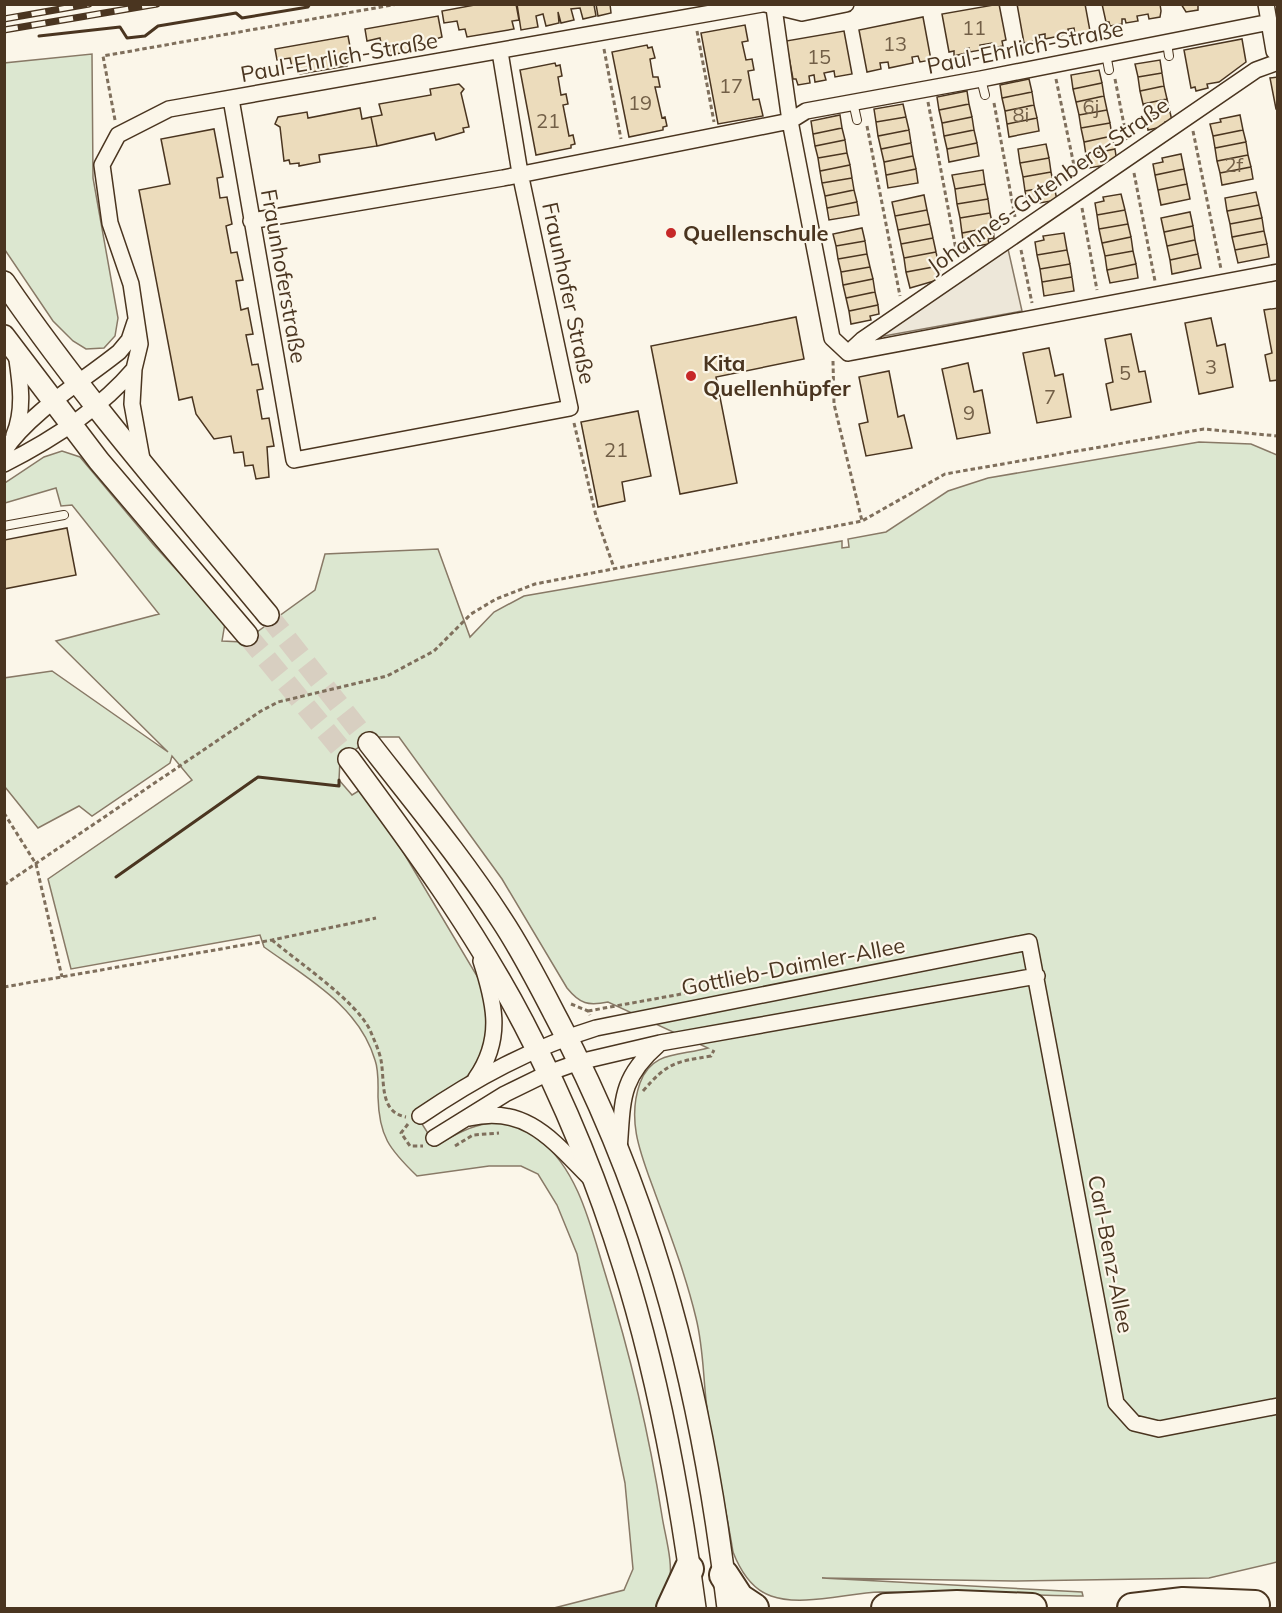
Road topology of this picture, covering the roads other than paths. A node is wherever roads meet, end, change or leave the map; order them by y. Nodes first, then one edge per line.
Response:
1 (846, 4) edge
2 (1266, 4) edge
3 (767, 6) edge
4 (1270, 22) junction
5 (500, 52) junction
6 (1278, 52) edge
7 (1278, 62) edge
8 (981, 79) junction
9 (985, 95) dead end
10 (231, 99) junction
11 (853, 102) junction
12 (857, 120) dead end
13 (790, 121) junction
14 (520, 173) junction
15 (251, 221) junction
16 (1278, 272) edge
17 (4, 282) edge
18 (136, 319) junction
19 (10, 344) edge
20 (848, 353) junction
21 (134, 369) junction
22 (79, 383) junction
23 (54, 403) junction
24 (97, 405) junction
25 (70, 425) junction
26 (8, 445) edge
27 (294, 460) joint
28 (4, 464) edge
29 (145, 468) junction
30 (64, 515) dead end
31 (4, 526) edge
32 (268, 615) tunnel mouth
33 (248, 635) tunnel mouth
34 (369, 743) tunnel mouth
35 (349, 759) tunnel mouth
36 (474, 938) junction
37 (1029, 942) joint
38 (1036, 976) junction
39 (567, 1037) junction
40 (660, 1043) junction
41 (537, 1048) junction
42 (579, 1062) junction
43 (548, 1073) junction
44 (476, 1079) junction
45 (420, 1116) road end
46 (460, 1121) junction
47 (434, 1138) road end
48 (619, 1150) junction
49 (596, 1183) junction
50 (1278, 1406) edge
51 (689, 1569) junction
52 (724, 1575) junction
53 (1256, 1604) edge
54 (670, 1608) edge
55 (695, 1608) edge
56 (728, 1608) edge
57 (754, 1608) edge
58 (886, 1608) edge
59 (1032, 1608) edge
60 (1132, 1608) edge

1 - 3 street, Paul-Ehrlich-Straße
2 - 4 street
3 - 5 street, Paul-Ehrlich-Straße
3 - 13 street
4 - 6 street
4 - 8 street, Paul-Ehrlich-Straße
5 - 10 street, Paul-Ehrlich-Straße
5 - 14 street, Fraunhofer Straße
7 - 20 street, Johannes-Gutenberg-Straße
8 - 9 lane
8 - 11 street, Paul-Ehrlich-Straße
10 - 15 street, Fraunhoferstraße
10 - 18 street, Paul-Ehrlich-Straße
11 - 12 lane
11 - 13 street, Paul-Ehrlich-Straße
13 - 14 street, Paul-Ehrlich-Straße
13 - 20 street
14 - 15 street, Paul-Ehrlich-Straße
14 - 27 street, Fraunhofer Straße
15 - 27 street, Fraunhoferstraße
16 - 20 street
17 - 22 main road
18 - 21 street
18 - 22 street
19 - 23 main road
19 - 26 street
21 - 24 street
21 - 29 street
22 - 23 street
22 - 24 main road
23 - 25 main road
23 - 26 street
24 - 25 street
24 - 29 main road
25 - 28 street
25 - 33 main road
29 - 32 main road
30 - 31 lane
34 - 39 main road
35 - 36 main road
36 - 41 main road
36 - 44 street
37 - 38 street, Carl-Benz-Allee
37 - 39 street, Gottlieb-Daimler-Allee
38 - 40 street
38 - 50 street, Carl-Benz-Allee
39 - 41 street, Gottlieb-Daimler-Allee
39 - 42 main road
40 - 42 street
40 - 48 street
41 - 43 main road
41 - 44 street, Gottlieb-Daimler-Allee
42 - 43 street
42 - 48 main road
43 - 46 street
43 - 49 main road
44 - 45 street, Gottlieb-Daimler-Allee
46 - 47 street
46 - 49 street
48 - 52 main road
49 - 51 main road
51 - 54 highway
51 - 55 main road
52 - 56 main road
52 - 57 highway
53 - 60 highway
58 - 59 highway

